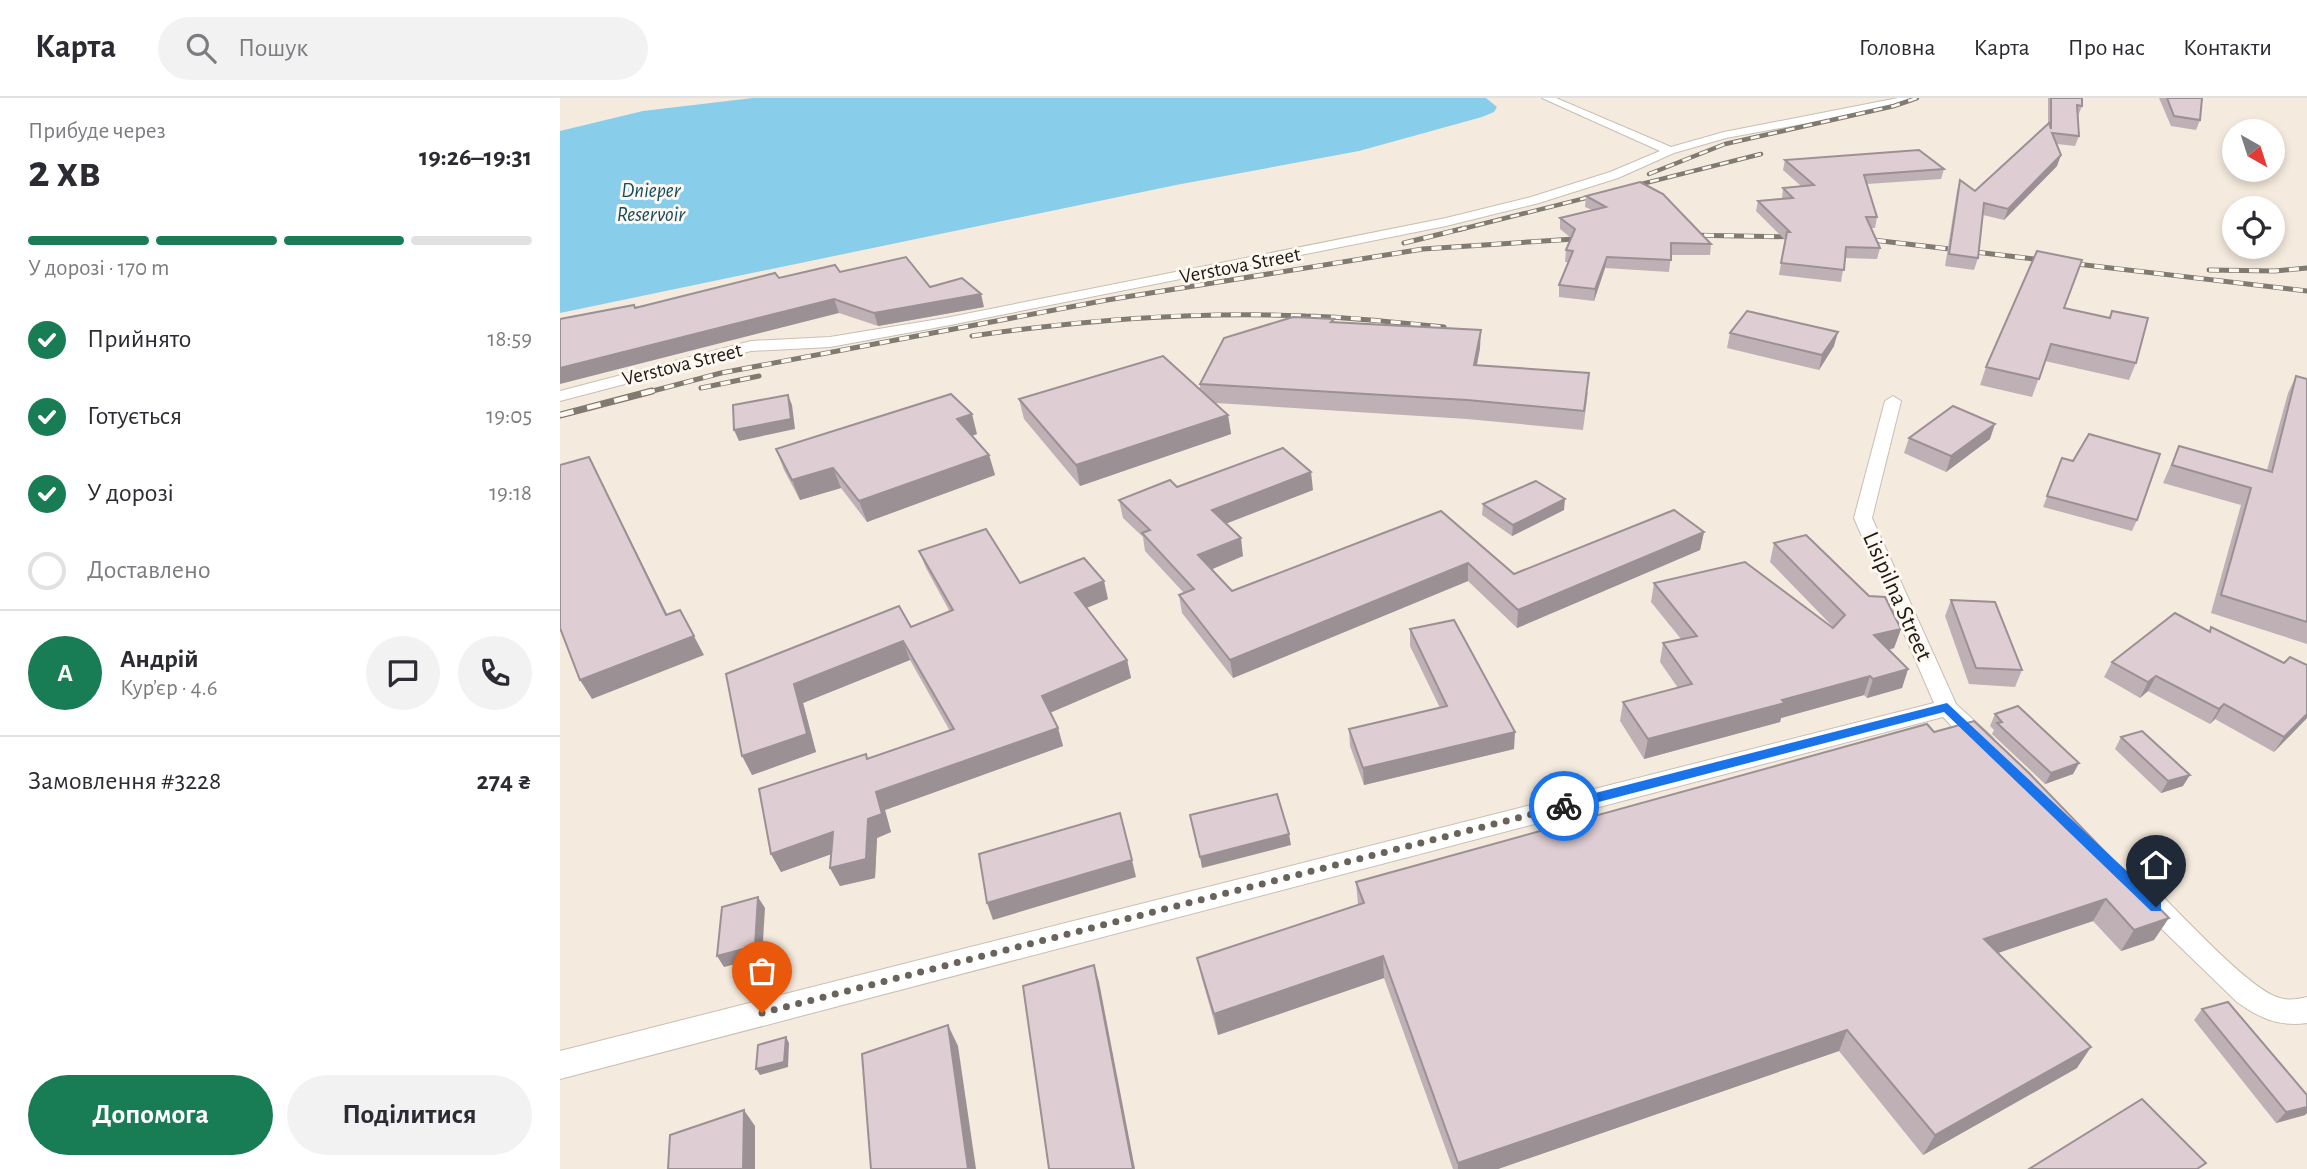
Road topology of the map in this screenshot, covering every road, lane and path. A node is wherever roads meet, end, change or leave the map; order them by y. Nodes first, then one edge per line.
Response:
1 (1547, 98) edge
2 (1911, 98) edge
3 (1670, 151) junction
4 (560, 396) edge
5 (1893, 401) dead end
6 (1947, 708) junction
7 (1996, 754) edge
8 (2133, 885) edge
9 (2307, 1010) edge
10 (560, 1066) edge

1 - 3 street
2 - 3 street, Verstova Street
3 - 4 street, Verstova Street
5 - 6 street, Lisipilna Street
6 - 7 street, Lisipilna Street
6 - 10 street
8 - 9 street

